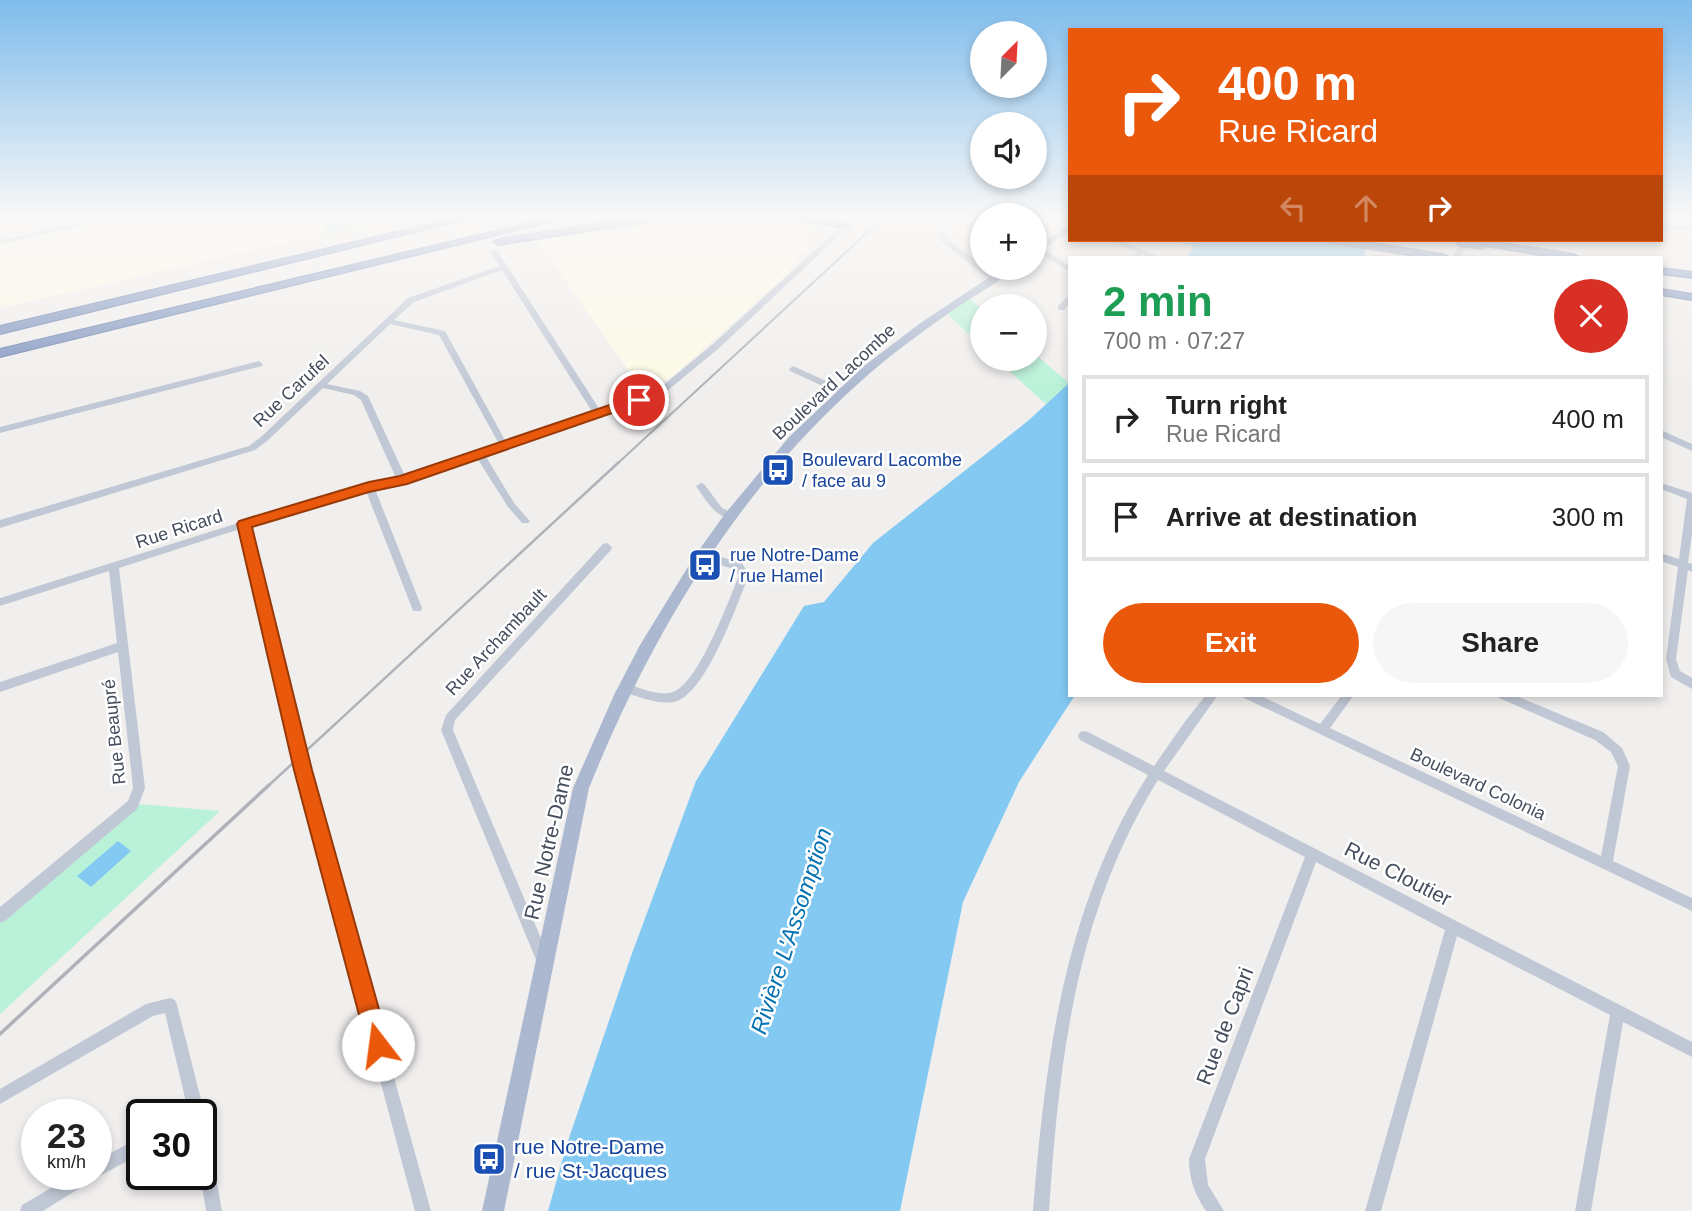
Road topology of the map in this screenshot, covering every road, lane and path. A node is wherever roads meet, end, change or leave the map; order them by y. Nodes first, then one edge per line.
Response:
1 (232, 275) edge
2 (319, 275) edge
3 (482, 275) edge
4 (506, 275) edge
5 (795, 275) edge
6 (991, 280) edge
7 (1663, 292) edge
8 (1692, 298) edge
9 (1068, 301) edge
10 (1061, 308) dead end
11 (387, 321) junction
12 (0, 327) edge
13 (0, 354) edge
14 (259, 364) dead end
15 (793, 369) dead end
16 (321, 385) junction
17 (843, 392) junction
18 (598, 414) junction
19 (0, 430) edge
20 (1663, 434) edge
21 (504, 446) junction
22 (1692, 448) edge
23 (480, 455) junction
24 (402, 480) junction
25 (701, 486) dead end
26 (369, 487) junction
27 (1663, 487) edge
28 (1692, 496) edge
29 (732, 516) junction
30 (525, 521) dead end
31 (0, 524) edge
32 (244, 524) junction
33 (607, 548) dead end
34 (703, 556) junction
35 (1663, 558) edge
36 (114, 567) junction
37 (1687, 567) edge
38 (0, 602) edge
39 (417, 608) dead end
40 (121, 646) junction
41 (1692, 684) edge
42 (0, 687) edge
43 (625, 688) junction
44 (1205, 697) edge
45 (1252, 697) edge
46 (1347, 697) edge
47 (1508, 697) edge
48 (1322, 730) junction
49 (1084, 736) dead end
50 (1156, 772) junction
51 (1313, 853) junction
52 (1606, 863) junction
53 (1692, 905) edge
54 (0, 915) edge
55 (1453, 926) junction
56 (545, 964) junction
57 (1618, 1011) junction
58 (1692, 1050) edge
59 (0, 1097) edge
60 (192, 1099) edge
61 (63, 1190) edge
62 (210, 1190) edge
63 (28, 1211) edge
64 (214, 1211) edge
65 (423, 1211) edge
66 (493, 1211) edge
67 (1041, 1211) edge
68 (1216, 1211) edge
69 (1373, 1211) edge
70 (1583, 1211) edge

1 - 12 highway
2 - 13 highway
3 - 11 street, Rue Carufel
4 - 18 street
5 - 18 street, Rue Ricard
6 - 17 main road, Boulevard Lacombe
7 - 8 highway
9 - 10 street
11 - 16 street, Rue Carufel
11 - 21 street
14 - 19 street
15 - 17 street
16 - 24 street
16 - 31 street, Rue Carufel
17 - 29 main road, Boulevard Lacombe
18 - 21 street, Rue Ricard
20 - 22 street
21 - 23 street, Rue Ricard
23 - 24 street, Rue Ricard
23 - 30 street
24 - 26 street, Rue Ricard
25 - 29 street
26 - 32 street, Rue Ricard
26 - 39 street
27 - 28 street
28 - 37 street
29 - 34 main road, Rue Notre-Dame
32 - 36 street, Rue Ricard
32 - 65 street
33 - 56 street, Rue Archambault
34 - 43 main road, Rue Notre-Dame
34 - 43 street
35 - 37 street
36 - 38 street, Rue Ricard
36 - 40 street, Rue Beaupré
37 - 41 street
40 - 42 street
40 - 54 street, Rue Beaupré
43 - 56 main road, Rue Notre-Dame
44 - 50 street
45 - 48 street, Boulevard Colonia
46 - 48 street
47 - 52 street
48 - 52 street, Boulevard Colonia
49 - 50 street, Rue Cloutier
50 - 51 street, Rue Cloutier
50 - 67 street
51 - 55 street, Rue Cloutier
51 - 68 street, Rue de Capri
52 - 53 street, Boulevard Colonia
55 - 57 street, Rue Cloutier
55 - 69 street
56 - 66 main road, Rue Notre-Dame
57 - 58 street, Rue Cloutier
57 - 70 street
59 - 60 street
61 - 63 street
62 - 64 street

